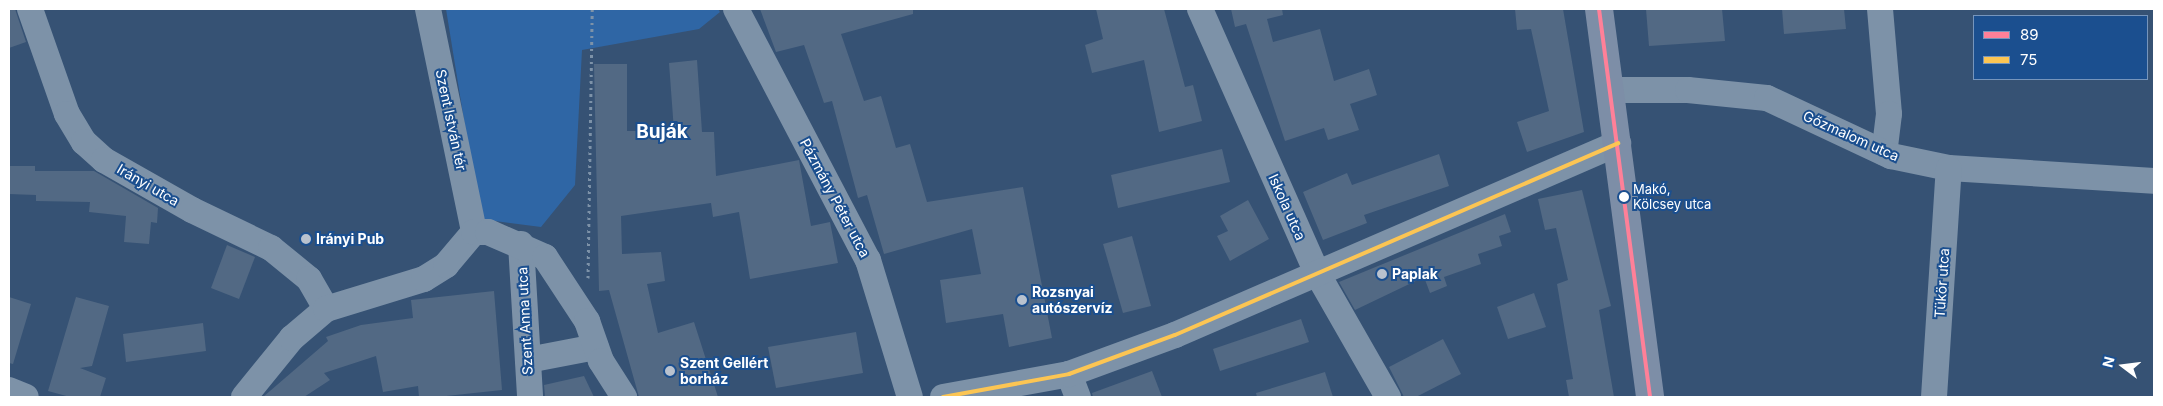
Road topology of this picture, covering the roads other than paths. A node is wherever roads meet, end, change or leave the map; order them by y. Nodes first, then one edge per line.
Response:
1 (30, 9) edge
2 (428, 9) edge
3 (736, 9) edge
4 (1200, 9) edge
5 (1599, 9) edge
6 (1880, 9) edge
7 (1610, 90) junction
8 (1618, 143) junction
9 (1884, 153) junction
10 (1949, 168) junction
11 (2154, 181) edge
12 (474, 232) junction
13 (521, 244) junction
14 (1317, 273) junction
15 (326, 309) junction
16 (596, 346) junction
17 (528, 360) junction
18 (1074, 385) edge
19 (9, 390) edge
20 (26, 397) edge
21 (244, 397) edge
22 (530, 397) edge
23 (624, 397) edge
24 (910, 397) edge
25 (948, 397) edge
26 (1388, 397) edge
27 (1650, 397) edge
28 (1934, 397) edge

1 - 15 street, Irányi utca
2 - 12 street, Szent István tér
3 - 24 street, Pázmány Péter utca
4 - 14 street, Iskola utca
5 - 7 main road
6 - 9 street
7 - 8 main road
7 - 9 street, Gőzmalom utca
8 - 14 street
8 - 27 main road
9 - 10 street, Gőzmalom utca
10 - 11 street, Gőzmalom utca
10 - 28 street, Tükör utca
12 - 13 street
12 - 15 street
13 - 16 street
13 - 17 street, Szent Anna utca
14 - 18 street
14 - 26 street, Iskola utca
15 - 21 street
16 - 17 street
16 - 23 street
17 - 22 street, Szent Anna utca
18 - 25 street
19 - 20 street

